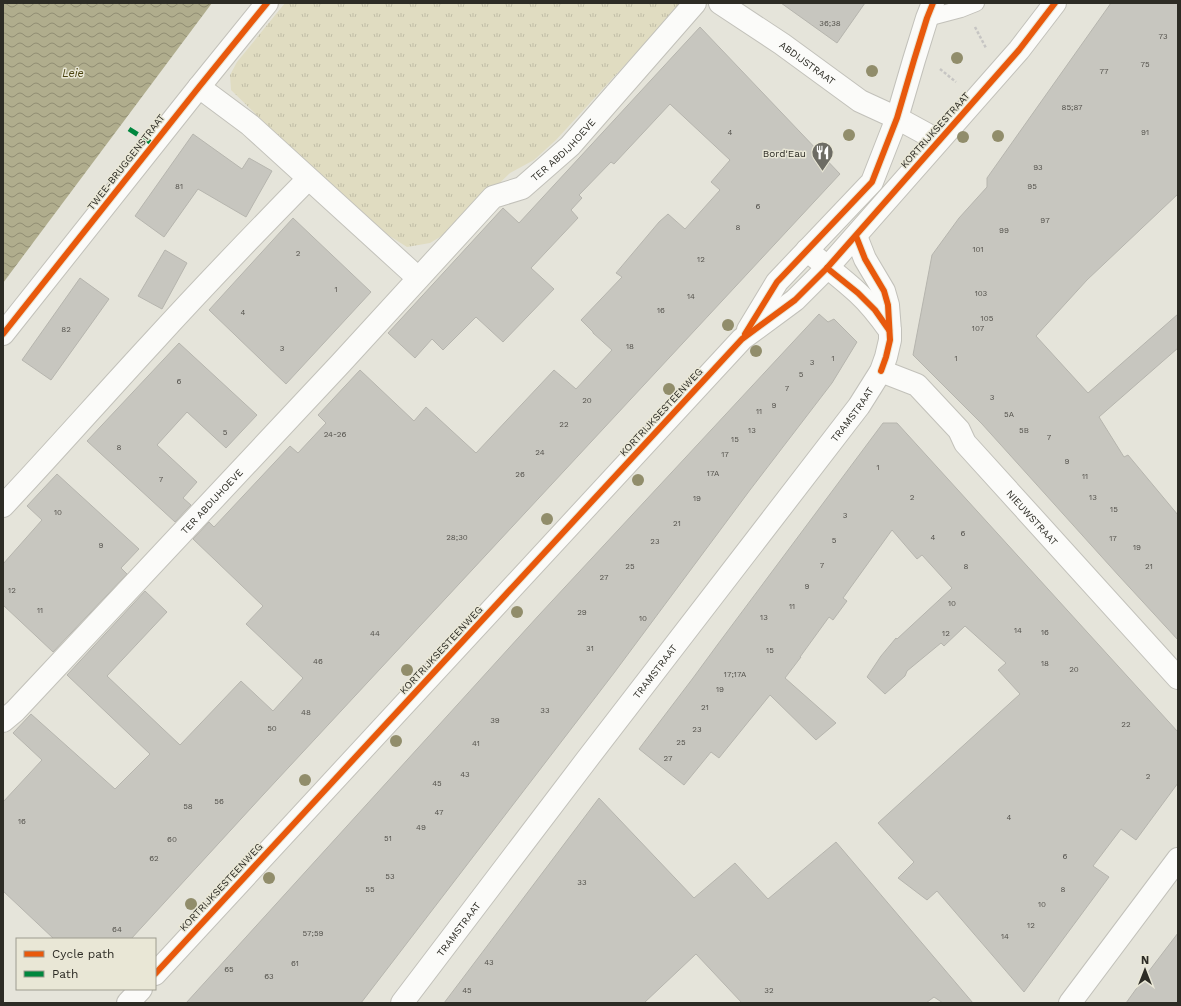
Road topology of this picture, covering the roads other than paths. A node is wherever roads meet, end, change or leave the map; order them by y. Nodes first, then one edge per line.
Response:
1 (267, 3) edge
2 (695, 3) edge
3 (720, 3) edge
4 (1054, 3) edge
5 (972, 5) edge
6 (930, 11) edge
7 (199, 87) junction
8 (897, 118) junction
9 (937, 142) junction
10 (308, 179) junction
11 (856, 236) junction
12 (807, 250) junction
13 (827, 268) junction
14 (418, 278) junction
15 (890, 331) junction
16 (3, 334) edge
17 (742, 339) junction
18 (880, 371) junction
19 (3, 506) edge
20 (1178, 678) edge
21 (3, 721) edge
22 (1178, 859) edge
23 (156, 973) edge
24 (140, 990) edge
25 (128, 1003) edge
26 (402, 1003) edge
27 (1070, 1003) edge

1 - 7 street, TWEE-BRUGGENSTRAAT
2 - 14 street, TER ABDIJHOEVE
3 - 8 street, ABDIJSTRAAT
4 - 9 street, KORTRIJKSESTRAAT
5 - 6 lane
6 - 8 street
7 - 10 street
7 - 16 street, TWEE-BRUGGENSTRAAT
8 - 9 street, ABDIJSTRAAT
8 - 12 street, KORTRIJKSESTEENWEG
9 - 11 street, KORTRIJKSESTRAAT
10 - 14 street
10 - 19 street
11 - 13 street, KORTRIJKSESTRAAT
11 - 15 street, TRAMSTRAAT
12 - 13 street
12 - 17 street, KORTRIJKSESTEENWEG
13 - 15 street
13 - 17 street, KORTRIJKSESTEENWEG
14 - 21 street, TER ABDIJHOEVE
15 - 18 street, TRAMSTRAAT
17 - 23 street, KORTRIJKSESTEENWEG
18 - 20 street, NIEUWSTRAAT
18 - 26 street, TRAMSTRAAT
22 - 27 street
24 - 25 street

